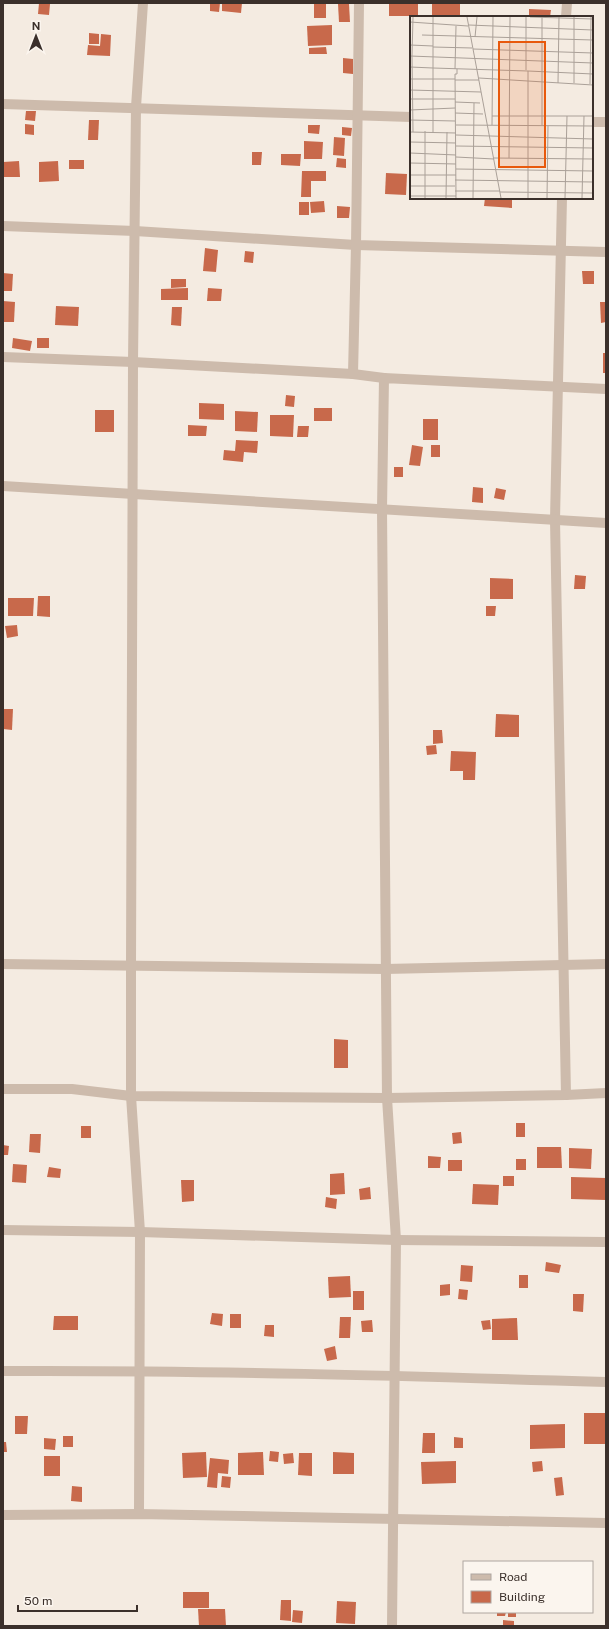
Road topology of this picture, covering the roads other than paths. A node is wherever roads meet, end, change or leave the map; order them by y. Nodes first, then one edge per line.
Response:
1 (143, 3) edge
2 (359, 3) edge
3 (567, 3) edge
4 (566, 16) edge
5 (3, 104) edge
6 (136, 107) junction
7 (358, 115) junction
8 (410, 117) edge
9 (593, 122) edge
10 (606, 122) edge
11 (562, 199) edge
12 (3, 226) edge
13 (135, 231) junction
14 (356, 245) junction
15 (560, 250) junction
16 (606, 252) edge
17 (3, 357) edge
18 (133, 362) junction
19 (353, 374) junction
20 (384, 378) junction
21 (557, 386) junction
22 (606, 389) edge
23 (3, 486) edge
24 (133, 493) junction
25 (382, 509) junction
26 (554, 520) junction
27 (606, 522) edge
28 (3, 964) edge
29 (131, 964) junction
30 (563, 964) junction
31 (606, 964) edge
32 (385, 969) junction
33 (3, 1089) edge
34 (606, 1093) edge
35 (131, 1096) junction
36 (566, 1096) junction
37 (387, 1098) junction
38 (3, 1230) edge
39 (140, 1232) junction
40 (396, 1240) junction
41 (606, 1242) edge
42 (139, 1370) junction
43 (3, 1371) edge
44 (394, 1375) junction
45 (606, 1382) edge
46 (139, 1514) junction
47 (3, 1515) edge
48 (393, 1519) junction
49 (606, 1523) edge
50 (392, 1626) edge

1 - 6 street
2 - 7 street
3 - 4 street
5 - 6 street
6 - 7 street
6 - 13 street
7 - 8 street
7 - 14 street
9 - 10 street
11 - 15 street
12 - 13 street
13 - 14 street
13 - 18 street
14 - 15 street
14 - 19 street
15 - 16 street
15 - 21 street
17 - 18 street
18 - 19 street
18 - 24 street
19 - 20 street
20 - 21 street
20 - 25 street
21 - 22 street
21 - 26 street
23 - 24 street
24 - 25 street
24 - 29 street
25 - 26 street
25 - 32 street
26 - 27 street
26 - 30 street
28 - 29 street
29 - 32 street
29 - 35 street
30 - 31 street
30 - 32 street
30 - 36 street
32 - 37 street
33 - 35 street
34 - 36 street
35 - 37 street
35 - 39 street
36 - 37 street
37 - 40 street
38 - 39 street
39 - 40 street
39 - 42 street
40 - 41 street
40 - 44 street
42 - 43 street
42 - 44 street
42 - 46 street
44 - 45 street
44 - 48 street
46 - 47 street
46 - 48 street
48 - 49 street
48 - 50 street

